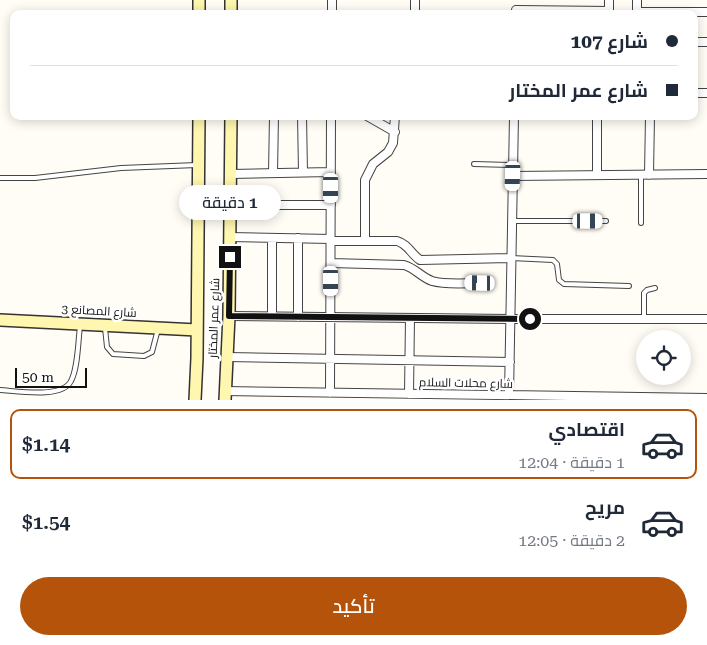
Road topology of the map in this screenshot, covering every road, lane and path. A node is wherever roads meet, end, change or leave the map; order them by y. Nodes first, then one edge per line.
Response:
1 (199, 120) edge
2 (231, 120) edge
3 (274, 120) edge
4 (302, 120) edge
5 (332, 120) edge
6 (375, 120) edge
7 (395, 120) edge
8 (514, 120) edge
9 (597, 120) edge
10 (650, 120) edge
11 (395, 132) junction
12 (474, 164) dead end
13 (513, 164) junction
14 (198, 165) junction
15 (302, 172) junction
16 (331, 172) junction
17 (274, 173) junction
18 (230, 174) junction
19 (707, 174) edge
20 (645, 175) junction
21 (513, 176) junction
22 (597, 176) junction
23 (0, 178) edge
24 (231, 205) junction
25 (331, 205) junction
26 (512, 221) junction
27 (606, 221) dead end
28 (641, 223) dead end
29 (230, 237) junction
30 (272, 238) junction
31 (298, 238) junction
32 (331, 240) junction
33 (364, 241) junction
34 (511, 258) junction
35 (331, 263) junction
36 (480, 283) dead end
37 (629, 286) dead end
38 (655, 288) dead end
39 (229, 316) junction
40 (272, 316) junction
41 (298, 316) junction
42 (331, 317) junction
43 (410, 318) junction
44 (644, 318) junction
45 (707, 319) edge
46 (0, 320) edge
47 (512, 320) junction
48 (80, 324) junction
49 (105, 326) junction
50 (158, 328) junction
51 (197, 330) junction
52 (227, 357) junction
53 (330, 359) junction
54 (410, 360) junction
55 (510, 362) junction
56 (0, 390) edge
57 (330, 393) junction
58 (409, 394) junction
59 (225, 396) edge
60 (297, 396) edge
61 (395, 397) edge
62 (506, 397) edge
63 (537, 398) edge
64 (601, 398) edge
65 (641, 399) edge
66 (673, 399) edge
67 (705, 399) edge
68 (195, 400) edge

1 - 14 main road, شارع عمر المختار
2 - 18 main road, شارع عمر المختار
3 - 17 street
4 - 15 street
5 - 16 street
6 - 11 street
7 - 11 street
8 - 13 street
9 - 22 street
10 - 20 street
11 - 33 street
12 - 13 lane
13 - 21 street
14 - 23 lane
14 - 51 main road, شارع عمر المختار
15 - 16 street
15 - 17 street
16 - 25 street
17 - 18 street
18 - 24 main road, شارع عمر المختار
19 - 20 street
20 - 22 street
20 - 28 lane
21 - 22 street
21 - 26 street
24 - 25 street
24 - 29 main road, شارع عمر المختار
25 - 32 street
26 - 27 lane
26 - 34 street
29 - 30 street
29 - 39 main road, شارع عمر المختار
30 - 31 street
30 - 40 street
31 - 32 street
31 - 41 street
32 - 33 street
32 - 35 street
33 - 34 street
34 - 37 lane
34 - 47 street
35 - 36 street
35 - 42 street
38 - 44 lane
39 - 40 street
39 - 52 main road, شارع عمر المختار
40 - 41 street
41 - 42 street
42 - 43 street
42 - 53 street
43 - 47 street
43 - 54 street
44 - 45 street
44 - 47 street
46 - 48 main road, شارع المصانع 3
47 - 55 street
48 - 49 main road, شارع المصانع 3
48 - 56 lane
49 - 50 main road, شارع المصانع 3
49 - 50 lane
50 - 51 main road, شارع المصانع 3
51 - 68 main road, شارع عمر المختار
52 - 53 street
52 - 59 main road, شارع عمر المختار
53 - 54 street
53 - 57 street
54 - 55 street
54 - 58 street
55 - 62 street
57 - 60 street, شارع محلات السلام
57 - 61 street, شارع محلات السلام
58 - 61 street, شارع محلات السلام
58 - 62 street, شارع محلات السلام
59 - 60 street, شارع محلات السلام
62 - 63 street, شارع محلات السلام
63 - 64 street, شارع محلات السلام
64 - 65 street, شارع محلات السلام
65 - 66 street, شارع محلات السلام
66 - 67 street, شارع محلات السلام

